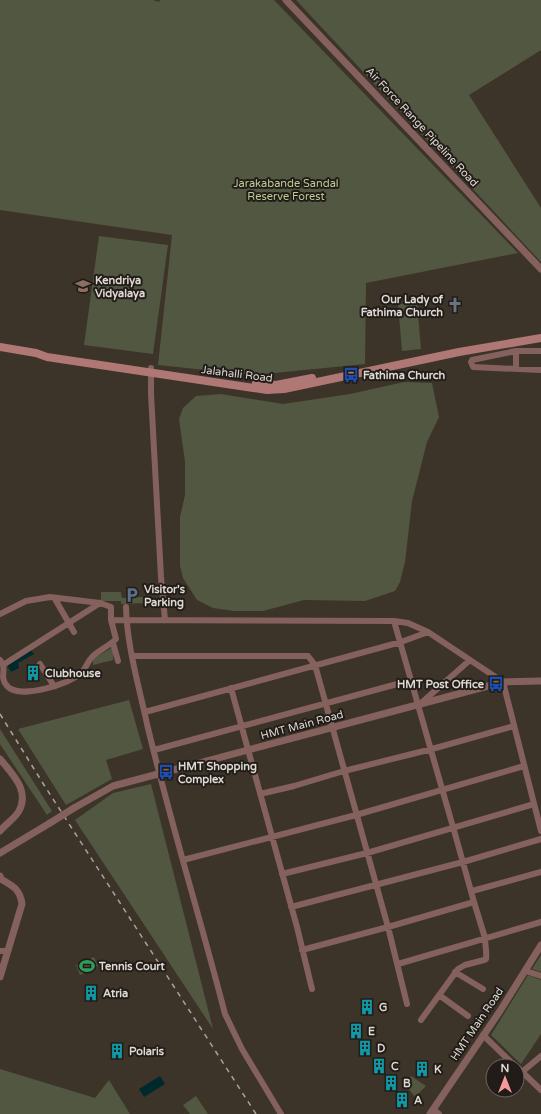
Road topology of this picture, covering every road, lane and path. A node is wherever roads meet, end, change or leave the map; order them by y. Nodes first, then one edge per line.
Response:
1 (286, 0) edge
2 (541, 269) edge
3 (541, 334) edge
4 (541, 338) edge
5 (0, 347) edge
6 (516, 351) junction
7 (541, 351) edge
8 (516, 369) junction
9 (151, 370) junction
10 (541, 370) edge
11 (317, 379) junction
12 (55, 598) junction
13 (100, 603) junction
14 (126, 607) dead end
15 (0, 614) edge
16 (111, 620) junction
17 (126, 620) junction
18 (165, 620) junction
19 (394, 620) junction
20 (69, 623) junction
21 (74, 632) dead end
22 (428, 632) junction
23 (401, 642) junction
24 (113, 643) junction
25 (132, 656) junction
26 (470, 660) junction
27 (118, 661) dead end
28 (2, 663) edge
29 (40, 664) dead end
30 (315, 665) junction
31 (412, 680) junction
32 (541, 681) edge
33 (503, 682) junction
34 (54, 686) junction
35 (231, 688) junction
36 (325, 704) junction
37 (419, 704) junction
38 (145, 712) junction
39 (241, 726) junction
40 (514, 726) junction
41 (332, 728) junction
42 (432, 749) junction
43 (154, 750) junction
44 (248, 751) junction
45 (0, 759) edge
46 (524, 766) junction
47 (344, 771) junction
48 (159, 774) junction
49 (443, 790) junction
50 (260, 794) junction
51 (534, 804) junction
52 (356, 815) junction
53 (454, 828) junction
54 (0, 831) edge
55 (541, 831) edge
56 (272, 837) junction
57 (541, 839) edge
58 (367, 852) junction
59 (0, 853) edge
60 (183, 860) junction
61 (464, 862) junction
62 (541, 872) edge
63 (282, 874) junction
64 (0, 879) edge
65 (376, 885) junction
66 (472, 891) junction
67 (474, 902) junction
68 (291, 907) junction
69 (541, 922) edge
70 (388, 927) junction
71 (485, 938) junction
72 (540, 948) edge
73 (302, 950) junction
74 (4, 951) edge
75 (398, 964) junction
76 (526, 971) junction
77 (455, 972) junction
78 (541, 976) edge
79 (0, 977) edge
80 (312, 989) dead end
81 (483, 989) dead end
82 (439, 995) junction
83 (407, 1004) dead end
84 (468, 1016) dead end
85 (421, 1020) dead end
86 (483, 1035) junction
87 (541, 1056) edge
88 (507, 1058) edge
89 (525, 1064) edge
90 (525, 1075) edge
91 (541, 1090) edge
92 (434, 1112) edge
93 (281, 1114) edge

1 - 2 street, Air Force Range Pipeline Road
3 - 11 main road
4 - 11 main road, Jalahalli Road
5 - 9 main road, Jalahalli Road
6 - 7 street
6 - 8 street
6 - 8 street
8 - 10 street
9 - 11 main road, Jalahalli Road
9 - 18 street
12 - 13 street
12 - 15 street
12 - 20 street
13 - 16 street
13 - 20 street
14 - 17 street
16 - 17 street
16 - 24 street
17 - 18 street
17 - 25 street
18 - 19 street
19 - 22 street
19 - 23 street
20 - 21 street
20 - 28 street
22 - 23 street
22 - 26 street
23 - 30 street
23 - 31 street
24 - 27 street
24 - 34 street
25 - 30 street
25 - 38 street
26 - 33 street
26 - 37 street
28 - 34 street
29 - 34 street
30 - 35 street
30 - 36 street
31 - 36 street
31 - 37 street
32 - 33 street, HMT Main Road
33 - 37 street, HMT Main Road
33 - 40 street
35 - 38 street
35 - 39 street
36 - 39 street
36 - 41 street
37 - 41 street, HMT Main Road
37 - 42 street
38 - 43 street
39 - 43 street
39 - 44 street
40 - 42 street
40 - 46 street
41 - 44 street, HMT Main Road
41 - 47 street
42 - 47 street
42 - 49 street
43 - 48 street
44 - 48 street, HMT Main Road
44 - 50 street
45 - 54 street
46 - 49 street
46 - 51 street
47 - 50 street
47 - 52 street
48 - 59 street, HMT Main Road, bridge
48 - 60 street
49 - 52 street
49 - 53 street
50 - 56 street
51 - 53 street
51 - 55 street
52 - 56 street
52 - 58 street
53 - 58 street
53 - 61 street
56 - 60 street
56 - 63 street
57 - 61 street
58 - 63 street
58 - 65 street
60 - 93 street
61 - 65 street
61 - 66 street
62 - 66 street
63 - 68 street
64 - 74 street
65 - 68 street
65 - 70 street
66 - 67 street
67 - 70 street
67 - 71 street
68 - 73 street
69 - 71 street
70 - 73 street
70 - 75 street
71 - 75 street
71 - 77 street
72 - 76 street, HMT Main Road
73 - 80 street
74 - 79 street
75 - 83 street
76 - 78 street
76 - 86 street, HMT Main Road
77 - 81 street
77 - 82 street
82 - 84 street
82 - 85 street
86 - 88 street
86 - 92 street, HMT Main Road
87 - 89 street
90 - 91 street

